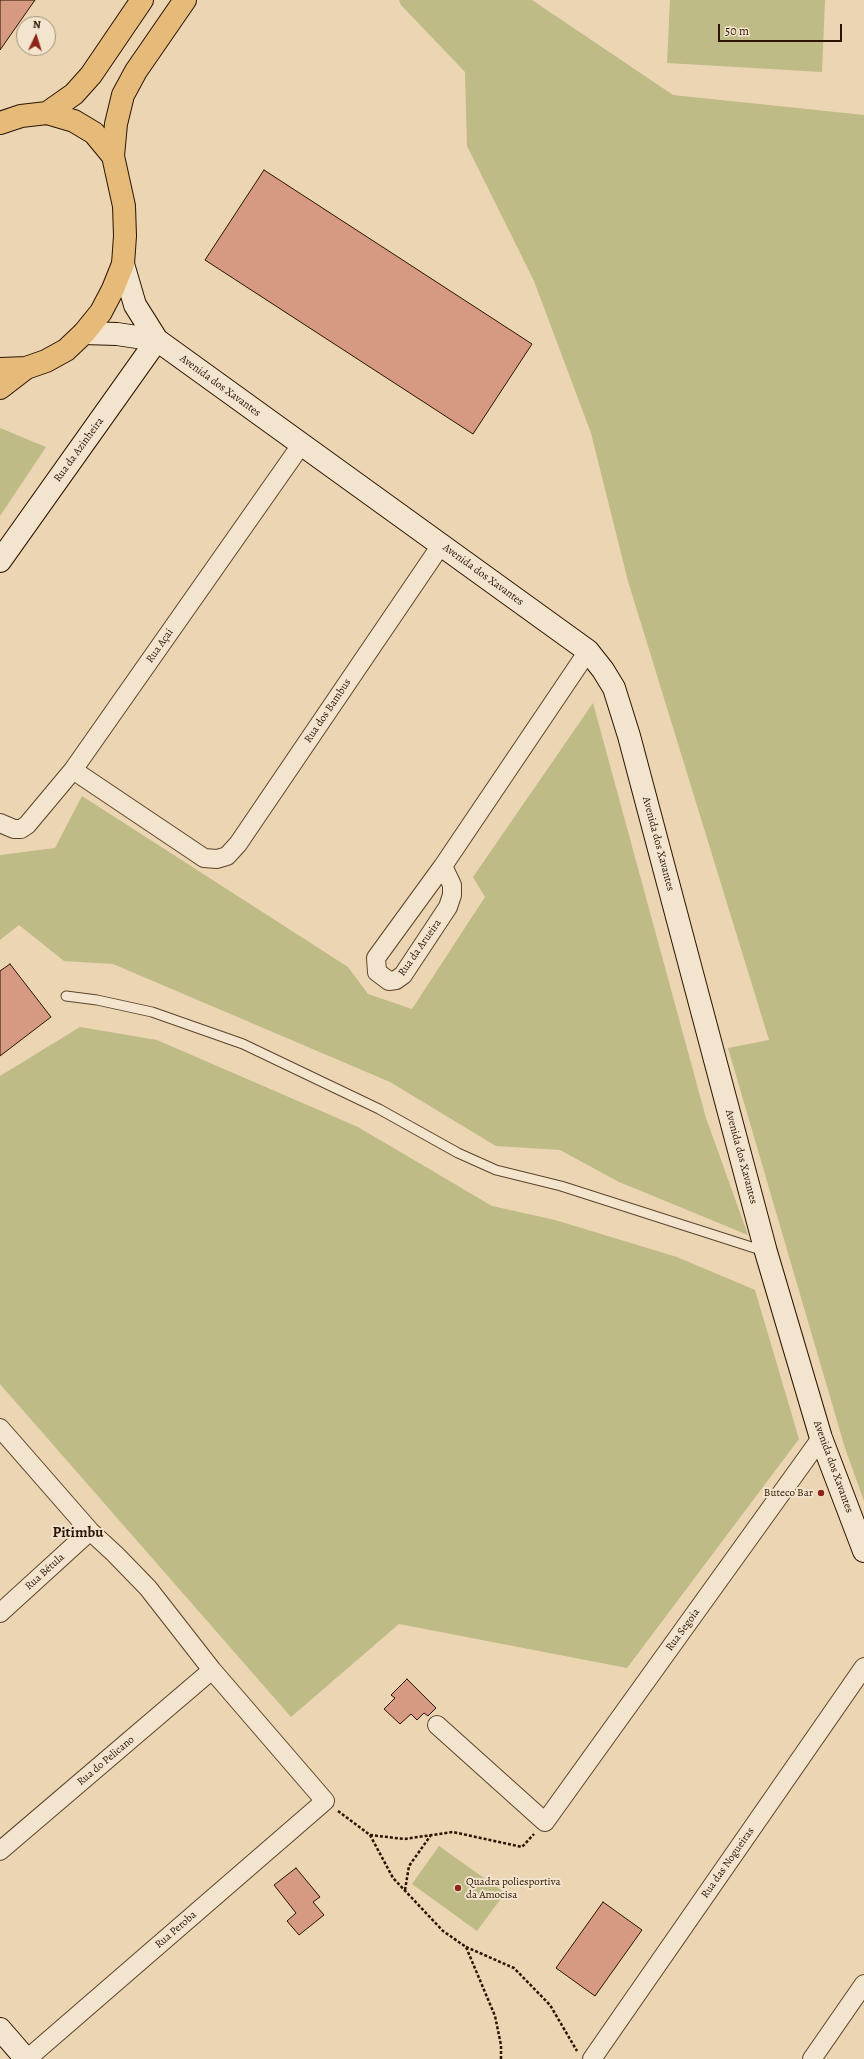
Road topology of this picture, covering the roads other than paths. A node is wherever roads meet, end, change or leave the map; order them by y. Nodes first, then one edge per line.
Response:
1 (142, 0) edge
2 (185, 0) edge
3 (47, 113) junction
4 (0, 123) edge
5 (113, 156) junction
6 (123, 264) junction
7 (84, 333) junction
8 (157, 340) junction
9 (26, 368) junction
10 (0, 369) edge
11 (0, 388) edge
12 (301, 446) junction
13 (441, 545) junction
14 (0, 560) edge
15 (588, 651) junction
16 (73, 770) junction
17 (3, 825) edge
18 (443, 866) junction
19 (66, 996) dead end
20 (766, 1252) junction
21 (0, 1428) edge
22 (821, 1438) junction
23 (90, 1531) junction
24 (864, 1551) edge
25 (0, 1613) edge
26 (864, 1666) edge
27 (212, 1670) junction
28 (437, 1725) dead end
29 (0, 1851) edge
30 (864, 1984) edge
31 (0, 2029) edge
32 (585, 2056) edge
33 (26, 2059) edge
34 (812, 2059) edge

1 - 3 main road
2 - 5 main road
3 - 4 main road
3 - 5 main road
5 - 6 main road
6 - 7 main road
6 - 8 main road, Avenida dos Xavantes
7 - 8 main road, Avenida dos Xavantes
7 - 9 main road
8 - 12 main road, Avenida dos Xavantes
8 - 14 main road, Rua da Azinheira
9 - 10 main road
9 - 11 main road
12 - 13 main road, Avenida dos Xavantes
12 - 16 street, Rua Açaí
13 - 15 main road, Avenida dos Xavantes
13 - 16 street, Rua dos Bambus
15 - 18 street, Rua da Arueira
15 - 20 main road, Avenida dos Xavantes
16 - 17 street, Rua Açaí
18 - 18 street, Rua da Arueira
19 - 20 lane
20 - 22 main road, Avenida dos Xavantes
21 - 23 street
22 - 24 main road, Avenida dos Xavantes
22 - 28 street, Rua Segoia
23 - 25 street, Rua Bétula
23 - 27 street
26 - 32 street, Rua das Nogueiras
27 - 29 street, Rua do Pelicano
27 - 33 street, Rua Peroba
30 - 34 street
31 - 33 main road

